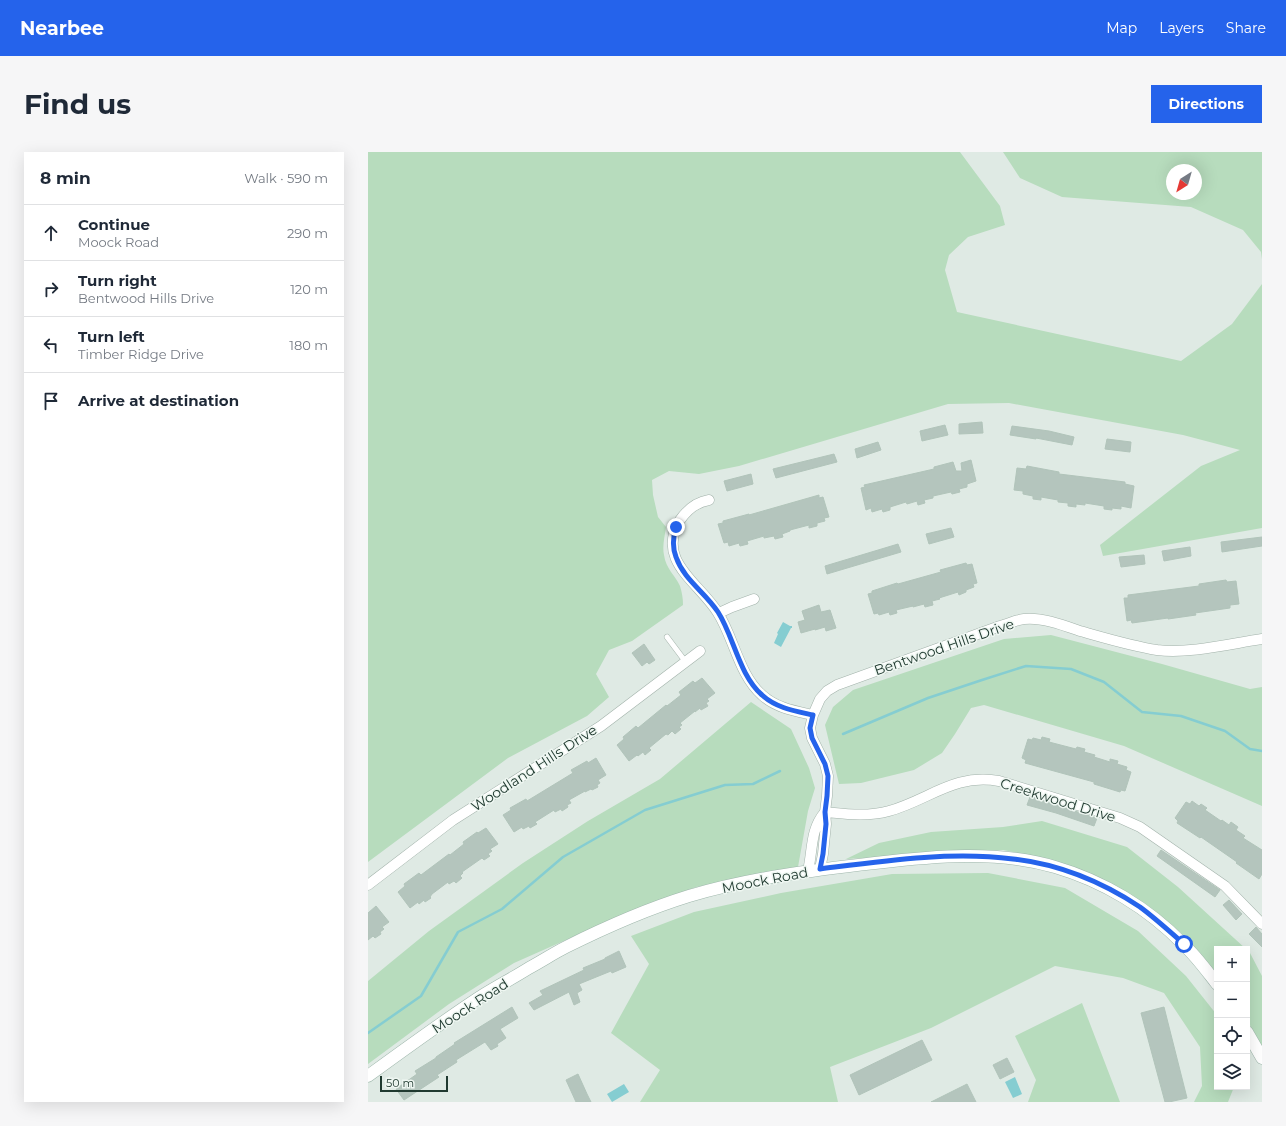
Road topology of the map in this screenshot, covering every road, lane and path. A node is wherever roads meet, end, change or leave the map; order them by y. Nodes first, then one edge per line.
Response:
1 (709, 500) dead end
2 (754, 600) dead end
3 (719, 613) junction
4 (667, 638) dead end
5 (1262, 639) edge
6 (700, 651) dead end
7 (685, 662) junction
8 (813, 715) junction
9 (825, 812) junction
10 (814, 870) junction
11 (368, 885) edge
12 (1262, 924) edge
13 (1215, 982) edge
14 (1250, 1037) edge
15 (1262, 1058) edge
16 (368, 1076) edge

1 - 3 street
2 - 3 street
3 - 8 street
4 - 7 lane
5 - 8 street, Bentwood Hills Drive
6 - 7 street, Woodland Hills Drive
7 - 11 street, Woodland Hills Drive
8 - 9 street, Bentwood Hills Drive
9 - 10 street, Bentwood Hills Drive
9 - 12 street, Creekwood Drive
10 - 13 main road, Moock Road
10 - 16 main road, Moock Road
14 - 15 main road

